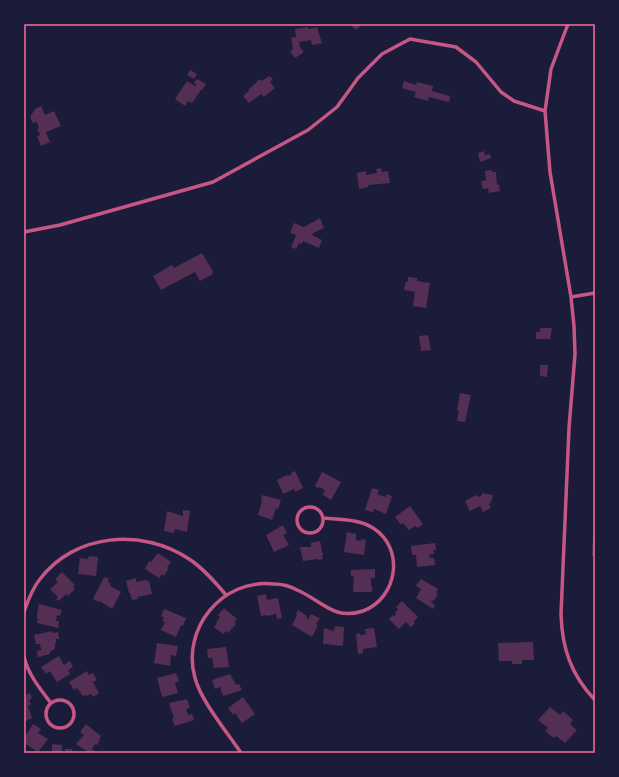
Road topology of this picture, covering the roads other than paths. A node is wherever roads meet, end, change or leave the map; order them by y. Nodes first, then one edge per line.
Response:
1 (568, 24) edge
2 (545, 111) junction
3 (24, 232) edge
4 (595, 293) edge
5 (571, 297) junction
6 (324, 518) junction
7 (226, 595) junction
8 (24, 612) edge
9 (24, 657) edge
10 (595, 700) edge
11 (51, 703) junction
12 (241, 753) edge

1 - 2 street
2 - 3 street
2 - 5 street
4 - 5 street
5 - 10 street
6 - 6 street
6 - 7 street
7 - 8 street
7 - 12 street
9 - 11 street
11 - 11 street

